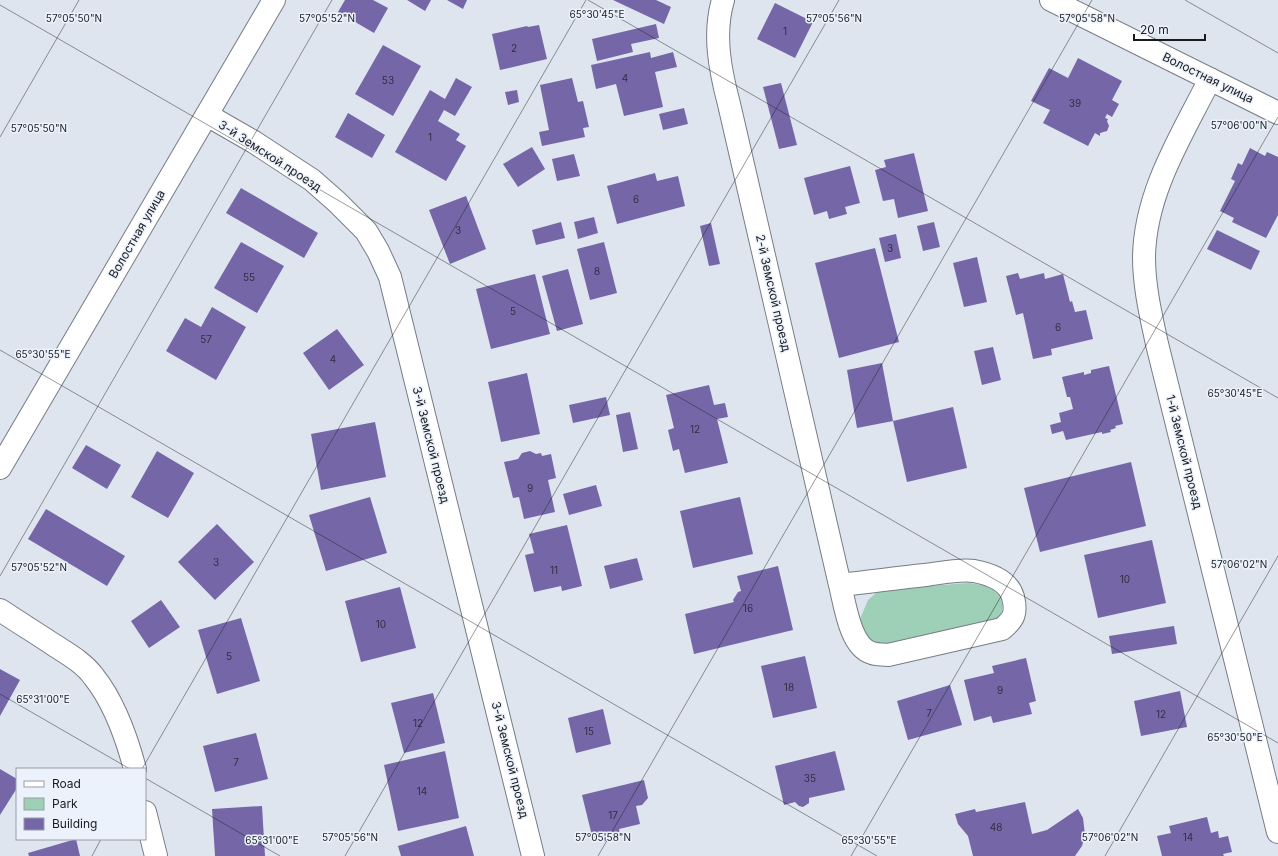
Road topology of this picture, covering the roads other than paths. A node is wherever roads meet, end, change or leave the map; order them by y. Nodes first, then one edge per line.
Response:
1 (274, 0) edge
2 (723, 0) edge
3 (1052, 0) edge
4 (1210, 79) junction
5 (1278, 113) edge
6 (207, 115) junction
7 (0, 468) edge
8 (840, 585) junction
9 (0, 610) edge
10 (135, 768) edge
11 (146, 816) edge
12 (1278, 832) edge
13 (156, 856) edge
14 (534, 856) edge

1 - 6 street, Волостная улица
2 - 8 street, 2-й Земской проезд
3 - 4 street, Волостная улица
4 - 5 street, Волостная улица
4 - 12 street, 1-й Земской проезд
6 - 7 street, Волостная улица
6 - 14 street, 3-й Земской проезд
8 - 8 street, 2-й Земской проезд
9 - 10 street
11 - 13 street

